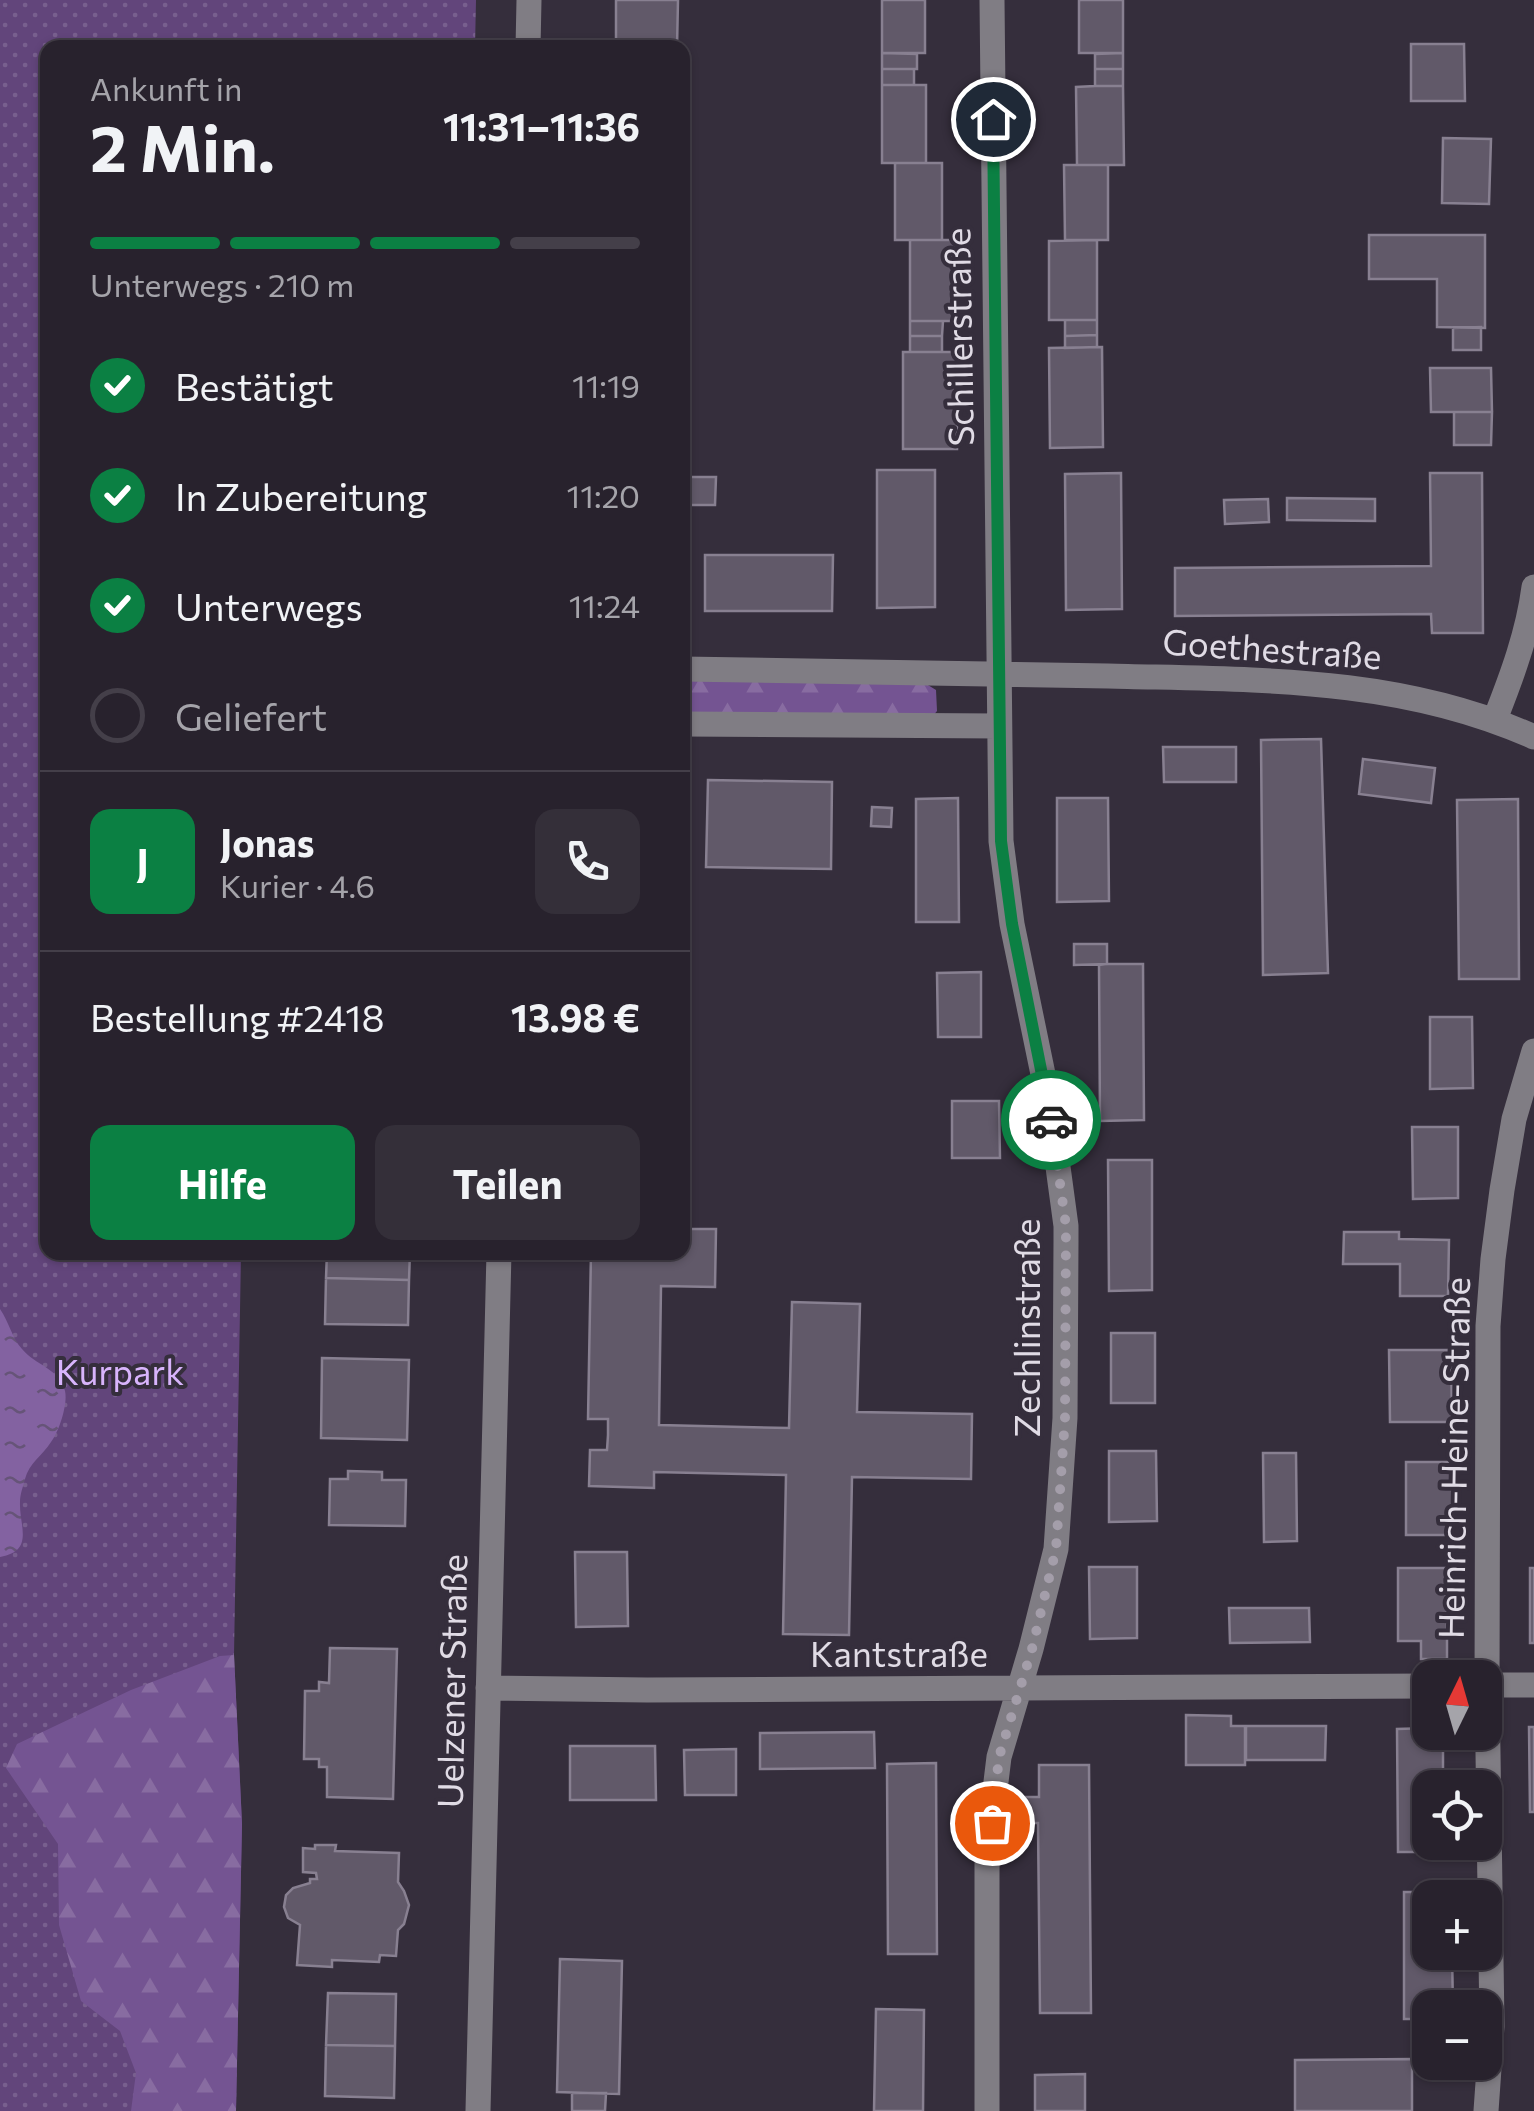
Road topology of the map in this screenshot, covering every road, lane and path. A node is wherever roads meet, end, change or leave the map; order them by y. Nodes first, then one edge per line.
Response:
1 (529, 0) edge
2 (992, 0) edge
3 (528, 40) edge
4 (1534, 587) edge
5 (690, 669) edge
6 (999, 674) junction
7 (1495, 719) junction
8 (690, 724) edge
9 (998, 726) junction
10 (1534, 736) edge
11 (1534, 1051) edge
12 (499, 1260) edge
13 (1486, 1660) edge
14 (1502, 1685) edge
15 (1534, 1685) edge
16 (1412, 1686) edge
17 (488, 1688) junction
18 (1020, 1689) junction
19 (1487, 1750) edge
20 (478, 2111) edge
21 (987, 2111) edge
22 (1486, 2111) edge

1 - 3 street
2 - 6 street, Schillerstraße
4 - 7 street
5 - 6 street, Goethestraße
6 - 7 street, Goethestraße
6 - 9 street
7 - 10 street, Goethestraße
8 - 9 street
9 - 18 street, Zechlinstraße
11 - 13 street, Heinrich-Heine-Straße
12 - 17 street, Uelzener Straße
14 - 15 street
16 - 18 street, Kantstraße
17 - 18 street, Kantstraße
17 - 20 street, Uelzener Straße
18 - 21 street, Zechlinstraße
19 - 22 street, Heinrich-Heine-Straße

